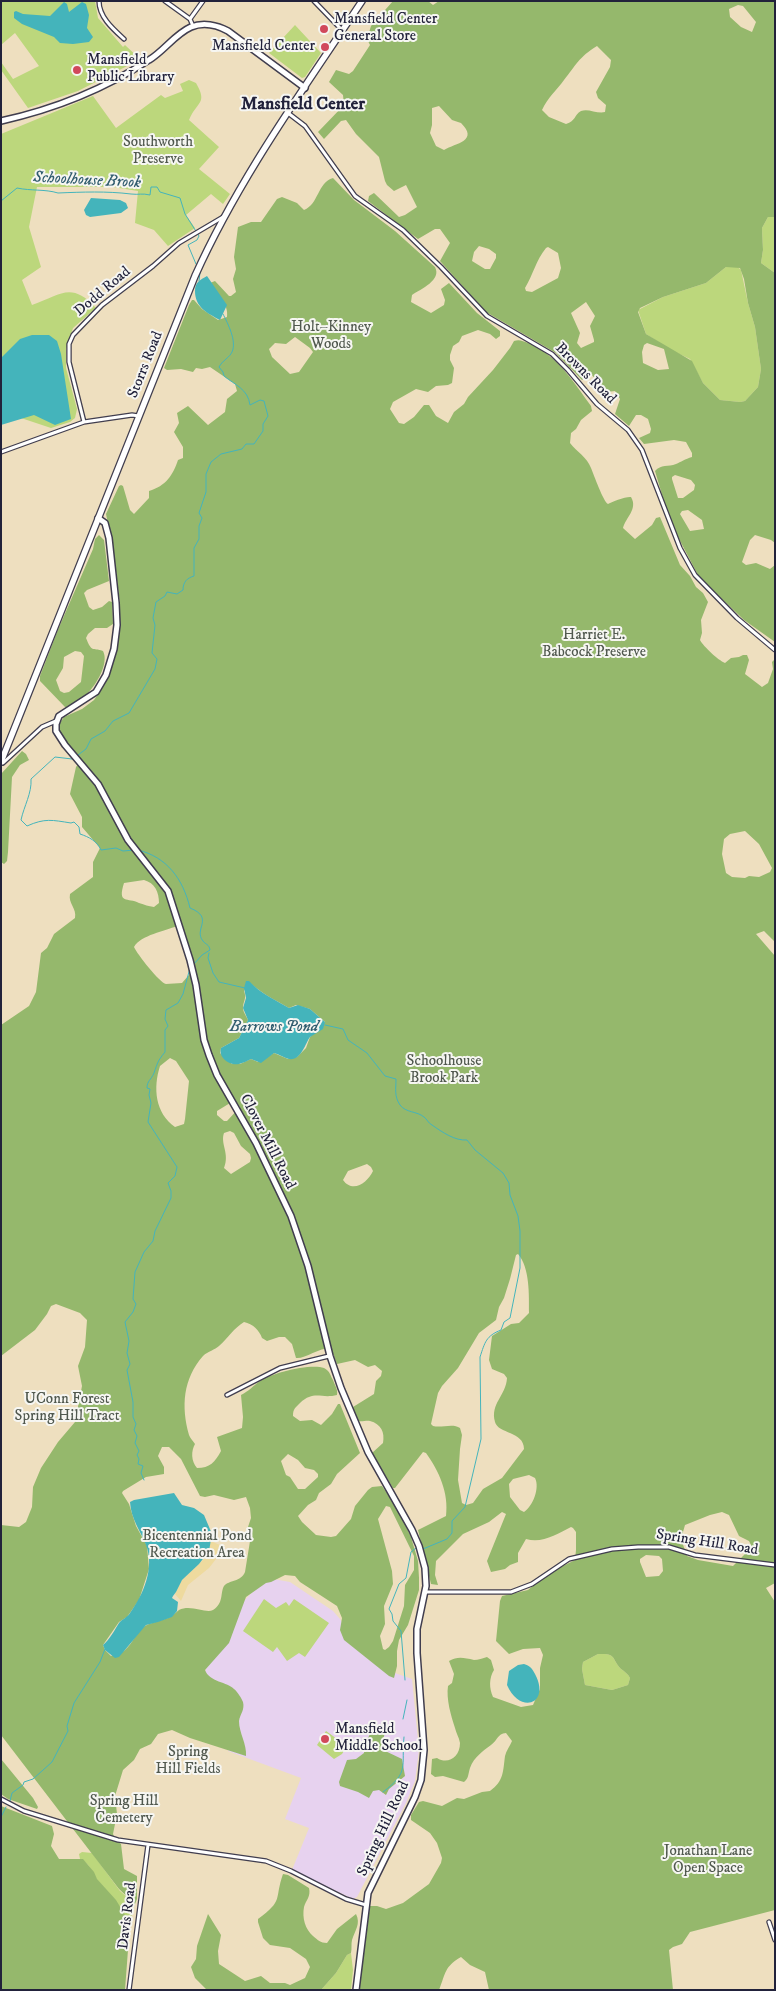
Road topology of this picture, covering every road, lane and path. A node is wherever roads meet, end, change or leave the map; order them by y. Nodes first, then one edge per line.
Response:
1 (99, 1) edge
2 (165, 1) edge
3 (203, 1) edge
4 (314, 1) edge
5 (362, 1) edge
6 (190, 19) junction
7 (193, 26) junction
8 (343, 30) junction
9 (124, 39) dead end
10 (304, 88) junction
11 (288, 113) junction
12 (1, 121) edge
13 (223, 217) junction
14 (138, 416) junction
15 (84, 422) junction
16 (1, 452) edge
17 (98, 518) junction
18 (770, 644) junction
19 (775, 646) edge
20 (775, 650) edge
21 (57, 721) junction
22 (1, 763) edge
23 (330, 1356) junction
24 (227, 1395) dead end
25 (775, 1566) edge
26 (425, 1592) junction
27 (1, 1799) edge
28 (148, 1845) junction
29 (366, 1905) junction
30 (769, 1922) dead end
31 (775, 1940) edge
32 (129, 1990) edge
33 (356, 1990) edge

1 - 9 street
2 - 6 street
3 - 6 street
4 - 8 street
5 - 8 main road, Storrs Road
6 - 7 street
7 - 10 street
7 - 12 street
8 - 10 main road, Storrs Road
10 - 11 main road, Storrs Road
11 - 13 main road, Storrs Road
11 - 18 street, Browns Road
13 - 14 main road, Storrs Road
13 - 15 street, Dodd Road
14 - 15 street
14 - 17 main road, Storrs Road
15 - 16 street
17 - 21 street
17 - 22 main road, Storrs Road
18 - 19 street
18 - 20 street, Browns Road
21 - 22 street
21 - 23 street, Clover Mill Road
23 - 24 street
23 - 26 street, Clover Mill Road
25 - 26 street, Spring Hill Road
26 - 29 street, Spring Hill Road
27 - 28 street
28 - 29 street
28 - 32 street, Davis Road
29 - 33 street, Spring Hill Road
30 - 31 street

